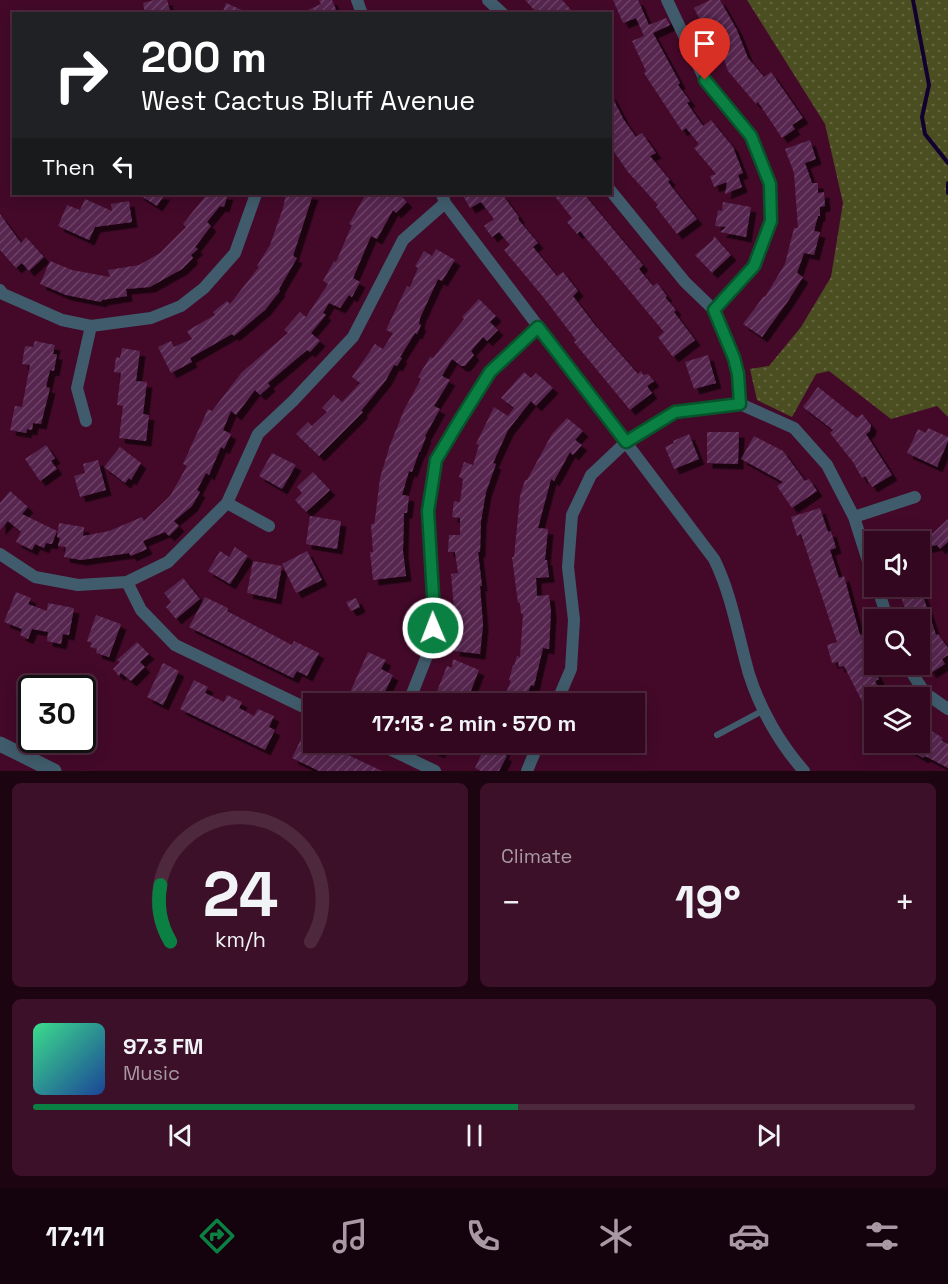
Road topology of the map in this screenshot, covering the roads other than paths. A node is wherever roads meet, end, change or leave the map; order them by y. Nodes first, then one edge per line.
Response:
1 (488, 0) edge
2 (667, 0) edge
3 (501, 12) edge
4 (612, 192) edge
5 (256, 195) edge
6 (444, 198) edge
7 (0, 290) edge
8 (714, 310) junction
9 (91, 326) junction
10 (538, 327) junction
11 (740, 404) junction
12 (86, 421) dead end
13 (626, 442) junction
14 (915, 497) dead end
15 (227, 503) junction
16 (854, 517) junction
17 (269, 526) dead end
18 (864, 548) edge
19 (0, 554) edge
20 (127, 582) junction
21 (913, 675) edge
22 (412, 693) edge
23 (561, 693) edge
24 (303, 707) edge
25 (948, 709) edge
26 (764, 710) junction
27 (717, 735) dead end
28 (0, 744) edge
29 (400, 753) edge
30 (534, 753) edge
31 (54, 771) edge
32 (435, 771) edge
33 (527, 771) edge
34 (804, 771) edge

1 - 3 street
2 - 8 street
4 - 8 street
5 - 9 street
6 - 10 street
6 - 15 street
7 - 9 street
8 - 11 street
9 - 12 street
10 - 13 street
10 - 22 street
11 - 13 street
11 - 16 street
13 - 23 street
13 - 26 street
14 - 16 street
15 - 17 street
15 - 20 street
16 - 18 street
19 - 20 street
20 - 24 street
21 - 25 street
26 - 27 lane
26 - 34 street
28 - 31 street
29 - 32 street
30 - 33 street

